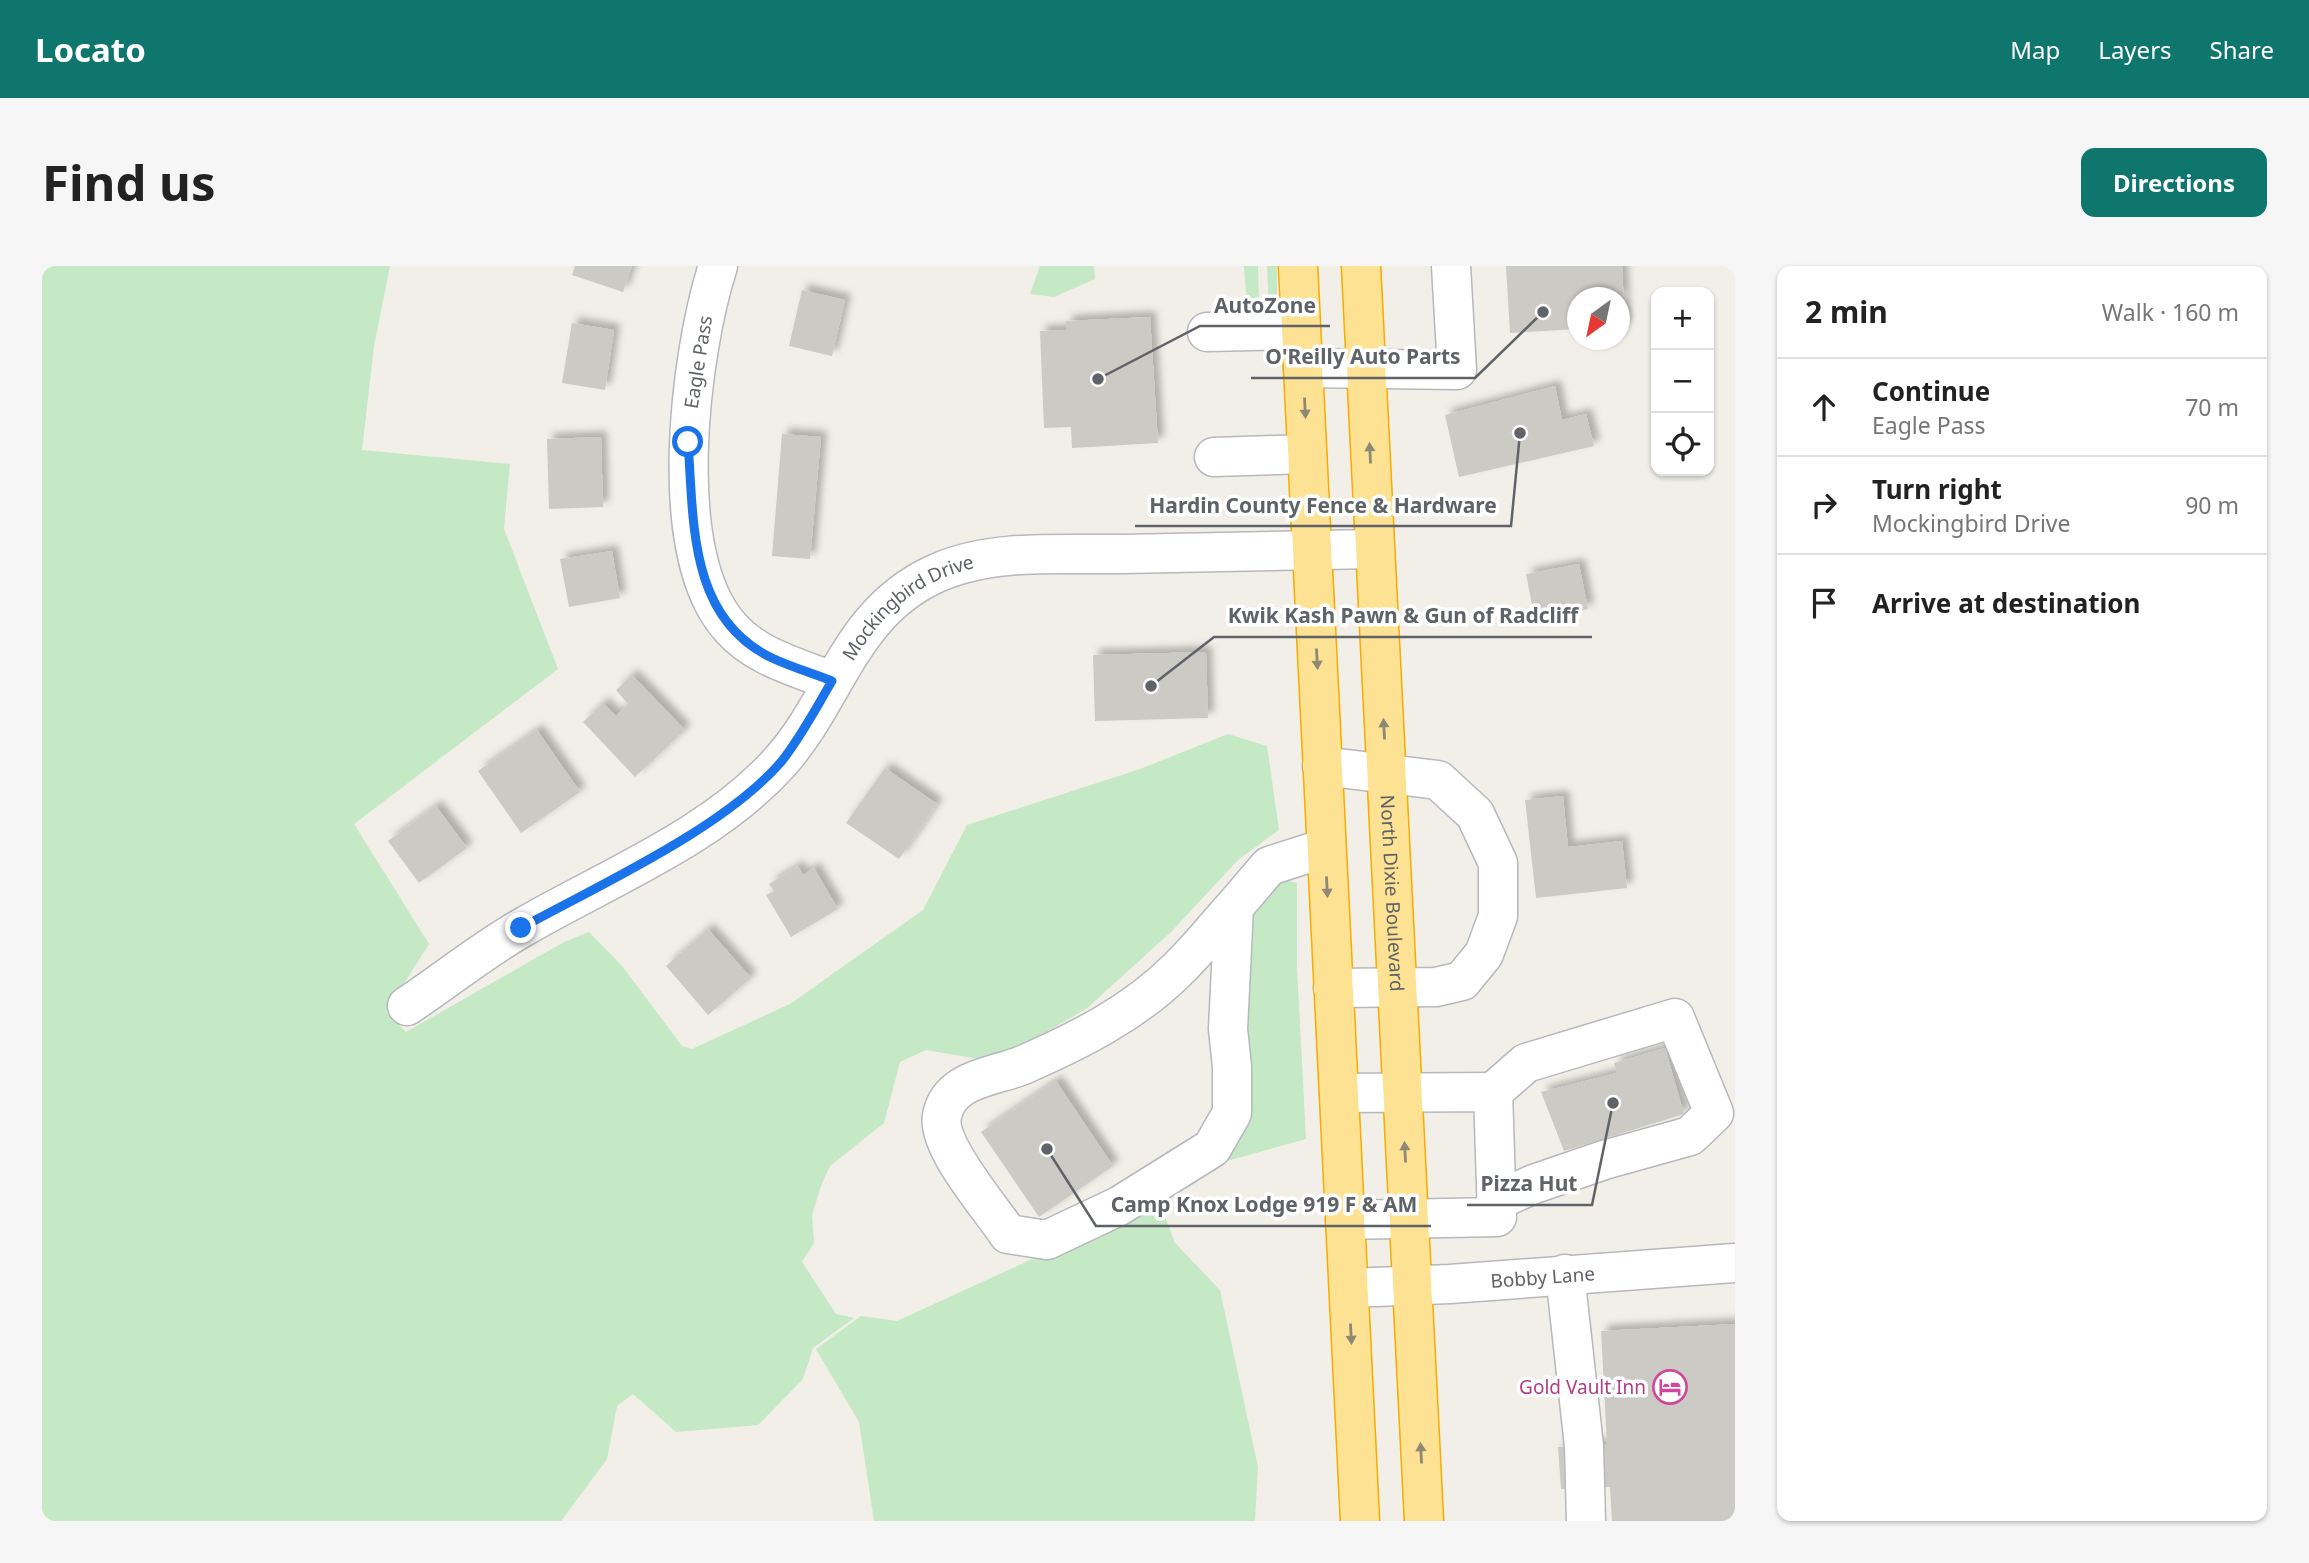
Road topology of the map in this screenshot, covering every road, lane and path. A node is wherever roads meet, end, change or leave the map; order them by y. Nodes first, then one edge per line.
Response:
1 (718, 266) edge
2 (1298, 266) edge
3 (1361, 266) edge
4 (1451, 266) edge
5 (1301, 330) junction
6 (1207, 332) dead end
7 (1303, 368) junction
8 (1366, 368) junction
9 (1307, 454) junction
10 (1214, 457) dead end
11 (1374, 549) junction
12 (1312, 550) junction
13 (832, 681) junction
14 (1322, 766) junction
15 (1386, 771) junction
16 (1325, 848) junction
17 (1234, 907) junction
18 (1333, 988) junction
19 (1397, 989) junction
20 (407, 1006) dead end
21 (1402, 1092) junction
22 (1493, 1092) junction
23 (1339, 1093) junction
24 (1496, 1201) junction
25 (1409, 1219) junction
26 (1345, 1220) junction
27 (1735, 1263) edge
28 (1565, 1274) junction
29 (1412, 1285) junction
30 (1349, 1288) junction
31 (1360, 1521) edge
32 (1424, 1521) edge
33 (1586, 1521) edge

1 - 13 street, Eagle Pass
2 - 5 highway
3 - 8 highway, North Dixie Boulevard
4 - 8 street
5 - 6 street
5 - 7 highway
7 - 8 street
7 -> 9 highway
11 -> 8 highway, North Dixie Boulevard
9 - 10 street
9 - 12 highway
11 - 12 street, Mockingbird Drive
15 -> 11 highway, North Dixie Boulevard
12 - 13 street, Mockingbird Drive
12 -> 14 highway
13 - 20 street, Mockingbird Drive
14 - 15 street
14 - 16 highway
15 - 19 highway, North Dixie Boulevard
15 - 19 street
16 - 17 street
16 -> 18 highway
17 - 17 street
18 - 19 street
18 - 23 highway
19 - 21 highway, North Dixie Boulevard
21 - 22 street
21 - 23 street
25 -> 21 highway, North Dixie Boulevard
22 - 24 street
22 - 24 street
23 - 26 highway
24 - 25 street
25 - 26 street
25 - 29 highway, North Dixie Boulevard
26 - 30 highway
27 - 28 street, Bobby Lane
28 - 29 street, Bobby Lane
28 - 33 street
29 - 30 street, Bobby Lane
32 -> 29 highway, North Dixie Boulevard
30 -> 31 highway

